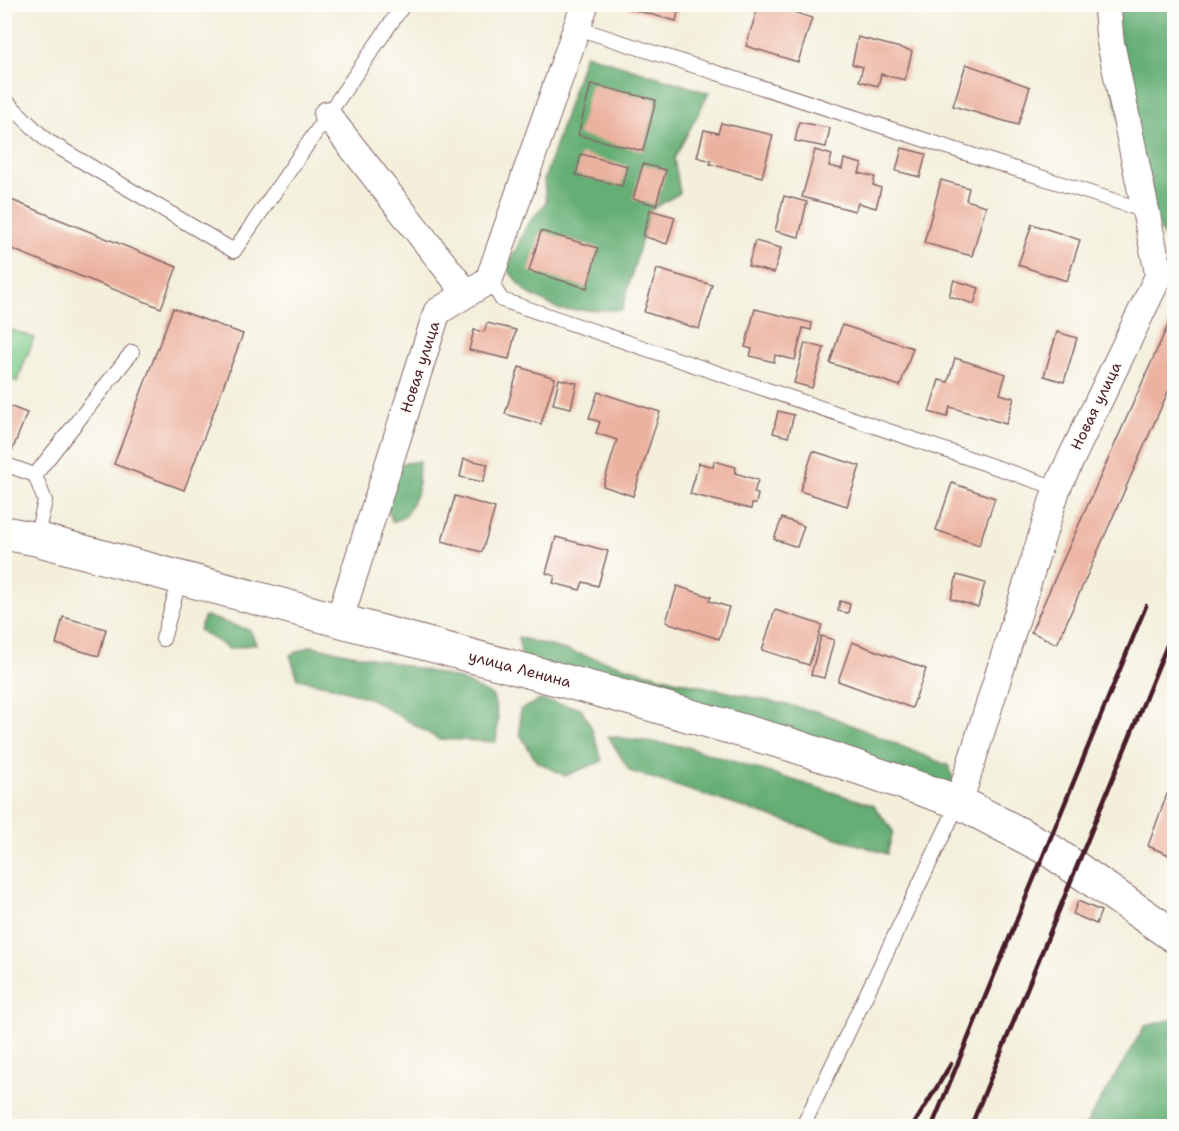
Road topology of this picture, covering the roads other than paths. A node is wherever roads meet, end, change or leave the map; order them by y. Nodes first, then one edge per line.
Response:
1 (404, 4) edge
2 (1107, 4) edge
3 (581, 16) edge
4 (4, 99) edge
5 (327, 115) junction
6 (1146, 211) junction
7 (477, 287) junction
8 (132, 352) dead end
9 (4, 464) edge
10 (35, 475) junction
11 (1057, 488) junction
12 (20, 536) edge
13 (180, 578) junction
14 (339, 621) junction
15 (163, 639) dead end
16 (959, 802) junction
17 (1174, 936) edge
18 (803, 1126) edge

1 - 5 lane
2 - 6 street, Новая улица
3 - 6 lane
3 - 7 street
4 - 5 lane
5 - 7 street
6 - 11 street, Новая улица
7 - 11 lane
7 - 14 street, Новая улица
8 - 10 lane
9 - 10 lane
10 - 12 lane
11 - 16 street, Новая улица
12 - 13 main road, улица Ленина
13 - 14 main road, улица Ленина
13 - 15 lane
14 - 16 main road, улица Ленина
16 - 17 main road, улица Ленина
16 - 18 lane

